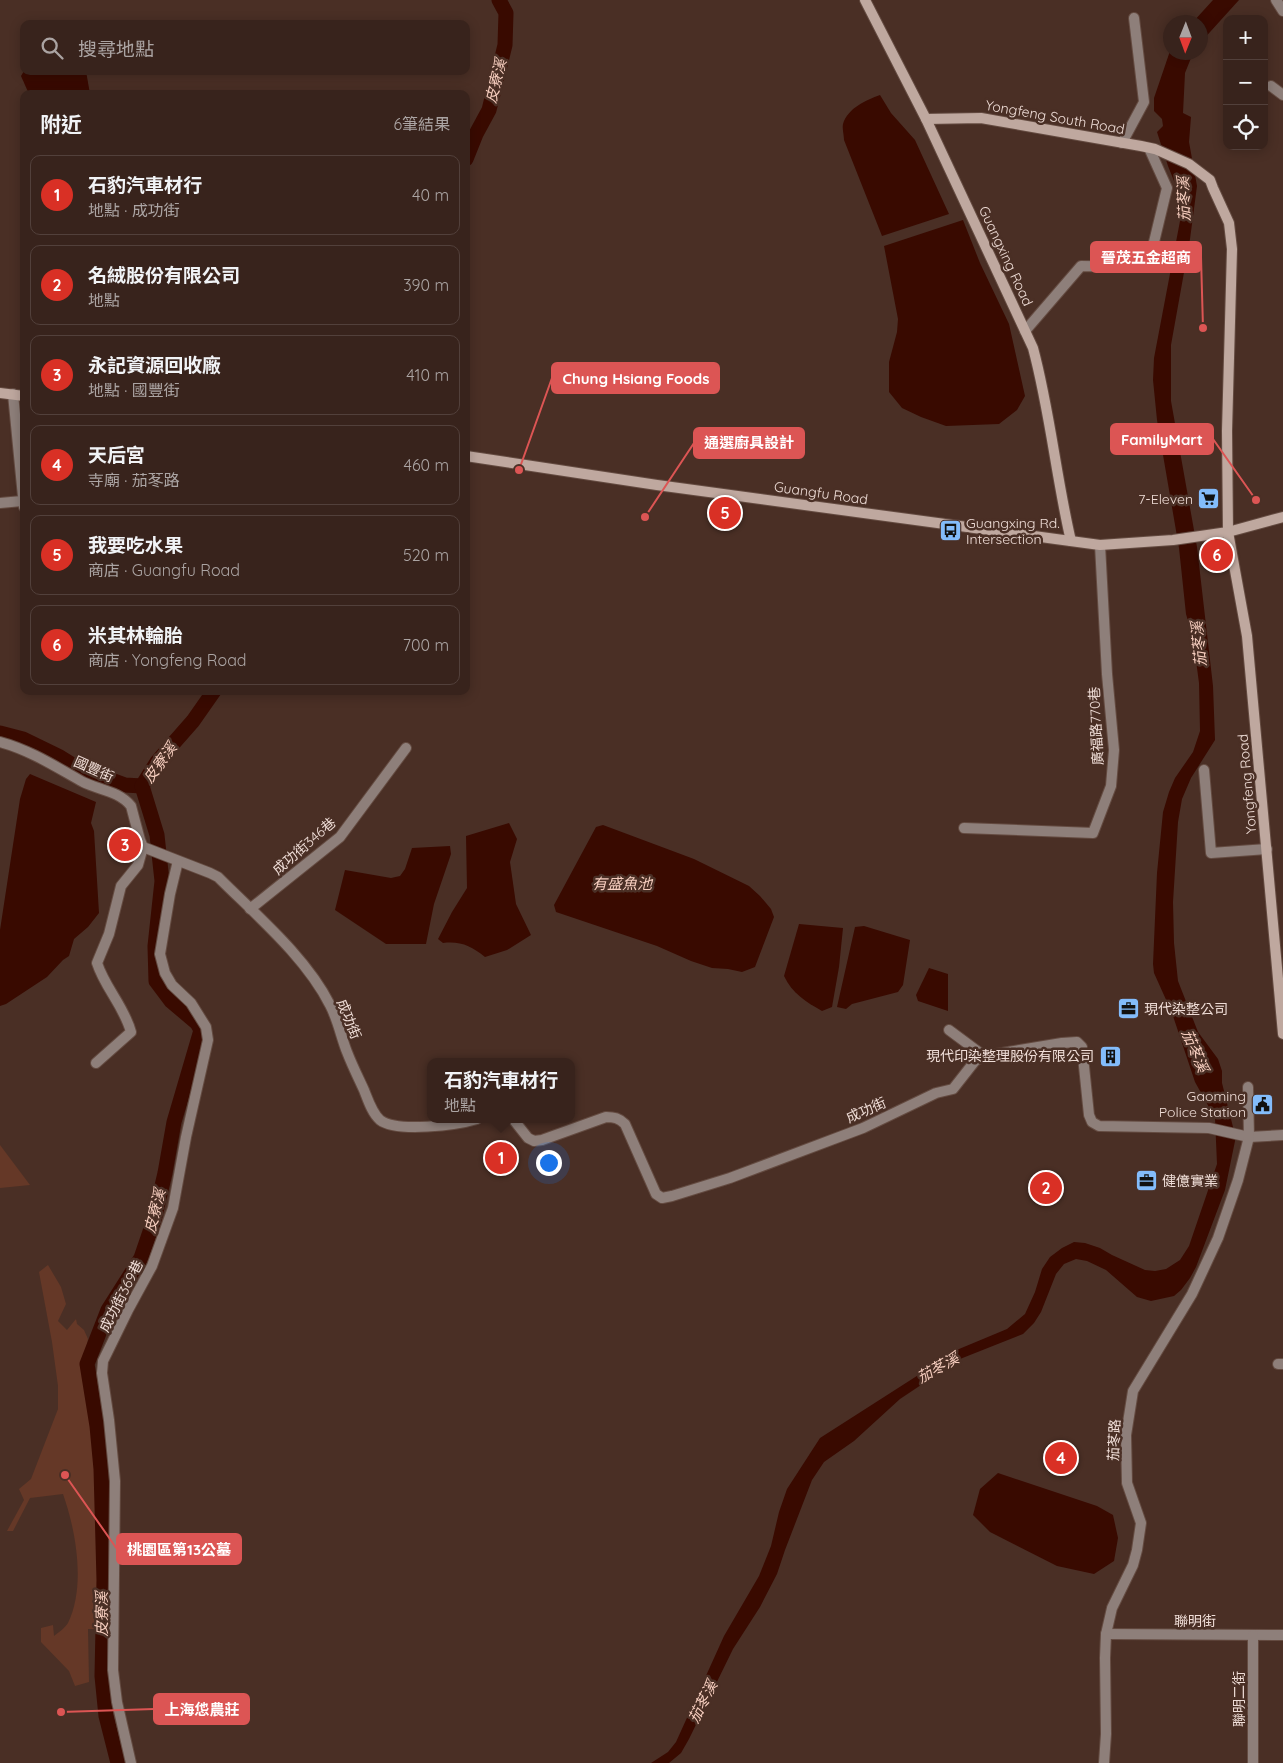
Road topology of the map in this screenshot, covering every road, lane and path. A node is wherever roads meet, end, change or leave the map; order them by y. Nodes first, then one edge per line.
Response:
1 (866, 0) edge
2 (1276, 0) edge
3 (1283, 11) edge
4 (1134, 18) dead end
5 (1271, 86) dead end
6 (1283, 96) edge
7 (926, 119) junction
8 (1122, 143) junction
9 (1149, 148) junction
10 (1025, 330) junction
11 (0, 393) edge
12 (13, 394) junction
13 (20, 395) edge
14 (470, 457) edge
15 (20, 471) edge
16 (0, 503) edge
17 (20, 504) edge
18 (1283, 516) edge
19 (1228, 532) junction
20 (1071, 541) junction
21 (1100, 546) junction
22 (0, 742) edge
23 (406, 748) dead end
24 (1204, 770) dead end
25 (964, 828) dead end
26 (145, 848) junction
27 (1267, 849) junction
28 (178, 861) junction
29 (250, 909) junction
30 (1280, 950) edge
31 (949, 1030) dead end
32 (1283, 1034) edge
33 (984, 1056) junction
34 (96, 1062) dead end
35 (1248, 1087) dead end
36 (460, 1123) edge
37 (516, 1123) edge
38 (1283, 1136) edge
39 (1249, 1137) junction
40 (1106, 1634) junction
41 (1253, 1635) junction
42 (1283, 1635) edge
43 (131, 1763) edge
44 (1104, 1763) edge
45 (1253, 1763) edge

1 - 7 street, Guangxing Road
2 - 3 street
4 - 8 street
5 - 6 street
7 - 8 street, Yongfeng South Road
7 - 10 street, Guangxing Road
8 - 9 street, Yongfeng South Road
9 - 10 street
9 - 19 street, Yongfeng South Road
10 - 20 street, Guangxing Road
11 - 12 street
12 - 13 street
12 - 15 street
14 - 20 street, Guangfu Road
16 - 17 street
18 - 19 street
19 - 21 street, Guangfu Road
19 - 27 street, Yongfeng Road
20 - 21 street, Guangfu Road
21 - 25 street, 廣福路770巷
22 - 26 street, 國豐街
23 - 29 street, 成功街346巷
24 - 27 street
26 - 28 street, 成功街
26 - 34 street
27 - 30 street, Yongfeng Road
28 - 29 street, 成功街
28 - 43 street, 成功街369巷
29 - 36 street, 成功街
30 - 32 street, Yongfeng Road
31 - 33 street
33 - 37 street, 成功街
33 - 39 street
35 - 39 street, 茄苳路
38 - 39 street
39 - 40 street, 茄苳路
40 - 41 street, 聯明街
40 - 44 street, 茄苳路
41 - 42 street, 聯明街
41 - 45 street, 聯明二街

